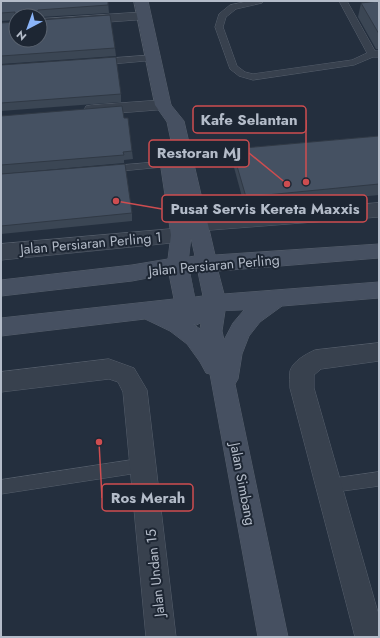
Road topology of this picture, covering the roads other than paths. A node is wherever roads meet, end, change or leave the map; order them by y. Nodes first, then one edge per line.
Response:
1 (259, 1) edge
2 (343, 1) edge
3 (142, 8) edge
4 (48, 22) edge
5 (376, 54) edge
6 (153, 58) junction
7 (92, 62) edge
8 (164, 108) junction
9 (78, 112) edge
10 (261, 149) edge
11 (176, 160) junction
12 (101, 170) edge
13 (379, 210) edge
14 (193, 231) junction
15 (379, 251) edge
16 (1, 252) edge
17 (260, 261) junction
18 (206, 263) junction
19 (178, 265) junction
20 (132, 273) junction
21 (1, 288) edge
22 (379, 290) edge
23 (276, 300) junction
24 (216, 303) junction
25 (186, 306) junction
26 (145, 310) junction
27 (1, 327) edge
28 (211, 330) junction
29 (379, 352) edge
30 (1, 382) edge
31 (226, 394) junction
32 (144, 465) junction
33 (379, 479) edge
34 (328, 486) junction
35 (1, 487) edge
36 (161, 637) edge
37 (273, 637) edge
38 (370, 637) edge

1 - 5 lane
2 - 5 lane
3 - 4 street
3 - 6 main road
6 - 7 lane
6 - 8 main road
8 - 9 street
8 - 11 main road
10 - 11 lane
11 - 12 lane
11 - 14 main road
13 - 14 street, Jalan Persiaran Perling 1
14 - 16 street, Jalan Persiaran Perling 1
14 - 17 main road
14 - 18 main road
14 - 19 main road
14 - 20 main road
15 - 17 main road, Jalan Persiaran Perling
17 - 18 main road, Jalan Persiaran Perling
18 - 19 main road, Jalan Persiaran Perling
18 - 24 main road
19 - 20 main road, Jalan Persiaran Perling
19 - 25 main road
20 - 21 main road, Jalan Persiaran Perling
22 - 23 main road
23 - 24 main road
23 - 31 main road
24 - 25 main road
24 - 28 main road
25 - 26 main road
25 - 28 main road
26 - 27 main road
26 - 31 main road
28 - 31 main road, Jalan Simbang
29 - 34 street
30 - 32 street, Jalan Undan 15
31 - 37 main road, Jalan Simbang
32 - 35 lane
32 - 36 street, Jalan Undan 15
33 - 34 lane
34 - 38 street

